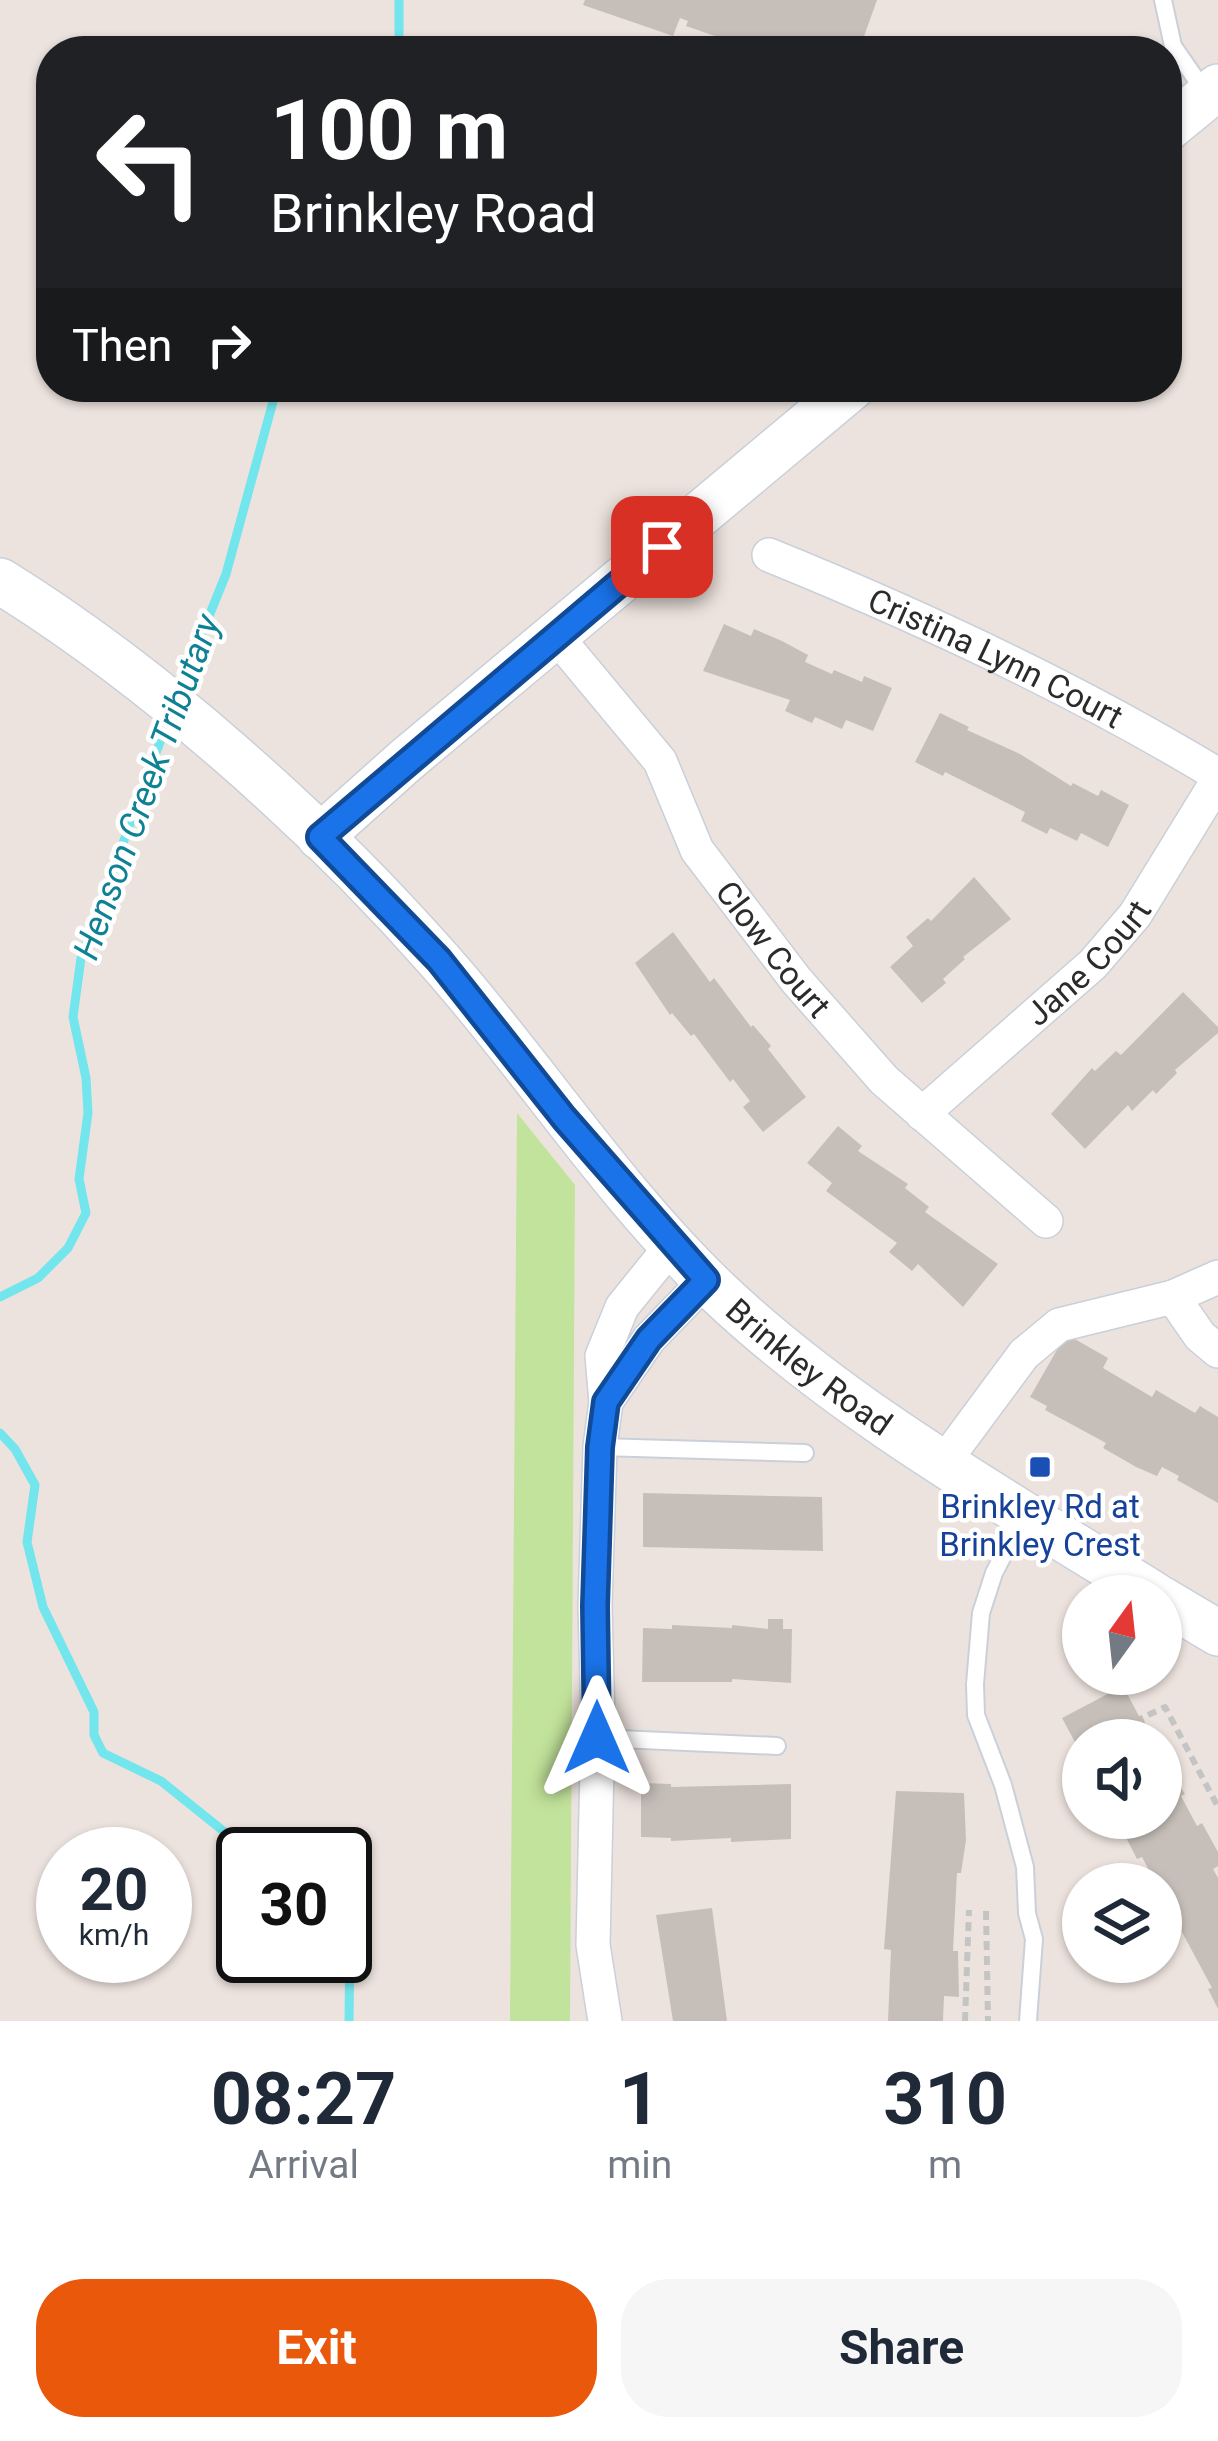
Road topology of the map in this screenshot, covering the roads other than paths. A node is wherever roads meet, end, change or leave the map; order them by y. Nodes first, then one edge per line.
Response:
1 (1163, 0) edge
2 (1171, 36) edge
3 (1182, 57) edge
4 (1214, 96) edge
5 (1182, 118) edge
6 (834, 402) edge
7 (769, 555) dead end
8 (0, 581) edge
9 (556, 636) junction
10 (1218, 777) edge
11 (320, 837) junction
12 (922, 1114) junction
13 (1046, 1221) dead end
14 (672, 1245) junction
15 (1218, 1277) edge
16 (706, 1280) junction
17 (1173, 1297) junction
18 (1218, 1351) edge
19 (606, 1402) junction
20 (600, 1447) junction
21 (805, 1454) dead end
22 (944, 1462) junction
23 (1024, 1514) junction
24 (1122, 1575) edge
25 (1182, 1612) edge
26 (1218, 1633) edge
27 (597, 1738) junction
28 (777, 1746) dead end
29 (605, 2021) edge
30 (1028, 2021) edge

1 - 2 lane
3 - 4 lane
4 - 5 main road
6 - 9 main road
7 - 10 street, Cristina Lynn Court
8 - 11 main road, Brinkley Road
9 - 11 main road
9 - 12 street, Clow Court
10 - 12 street, Jane Court
11 - 14 main road, Brinkley Road
12 - 13 street, Clow Court
14 - 16 main road, Brinkley Road
14 - 19 street
15 - 17 street
16 - 19 street
16 - 22 main road, Brinkley Road
17 - 18 street
17 - 22 street
19 - 20 street
20 - 21 lane
20 - 27 street
22 - 23 main road, Brinkley Road
23 - 24 main road, Brinkley Road
23 - 30 lane
25 - 26 main road, Brinkley Road
27 - 28 lane
27 - 29 street

